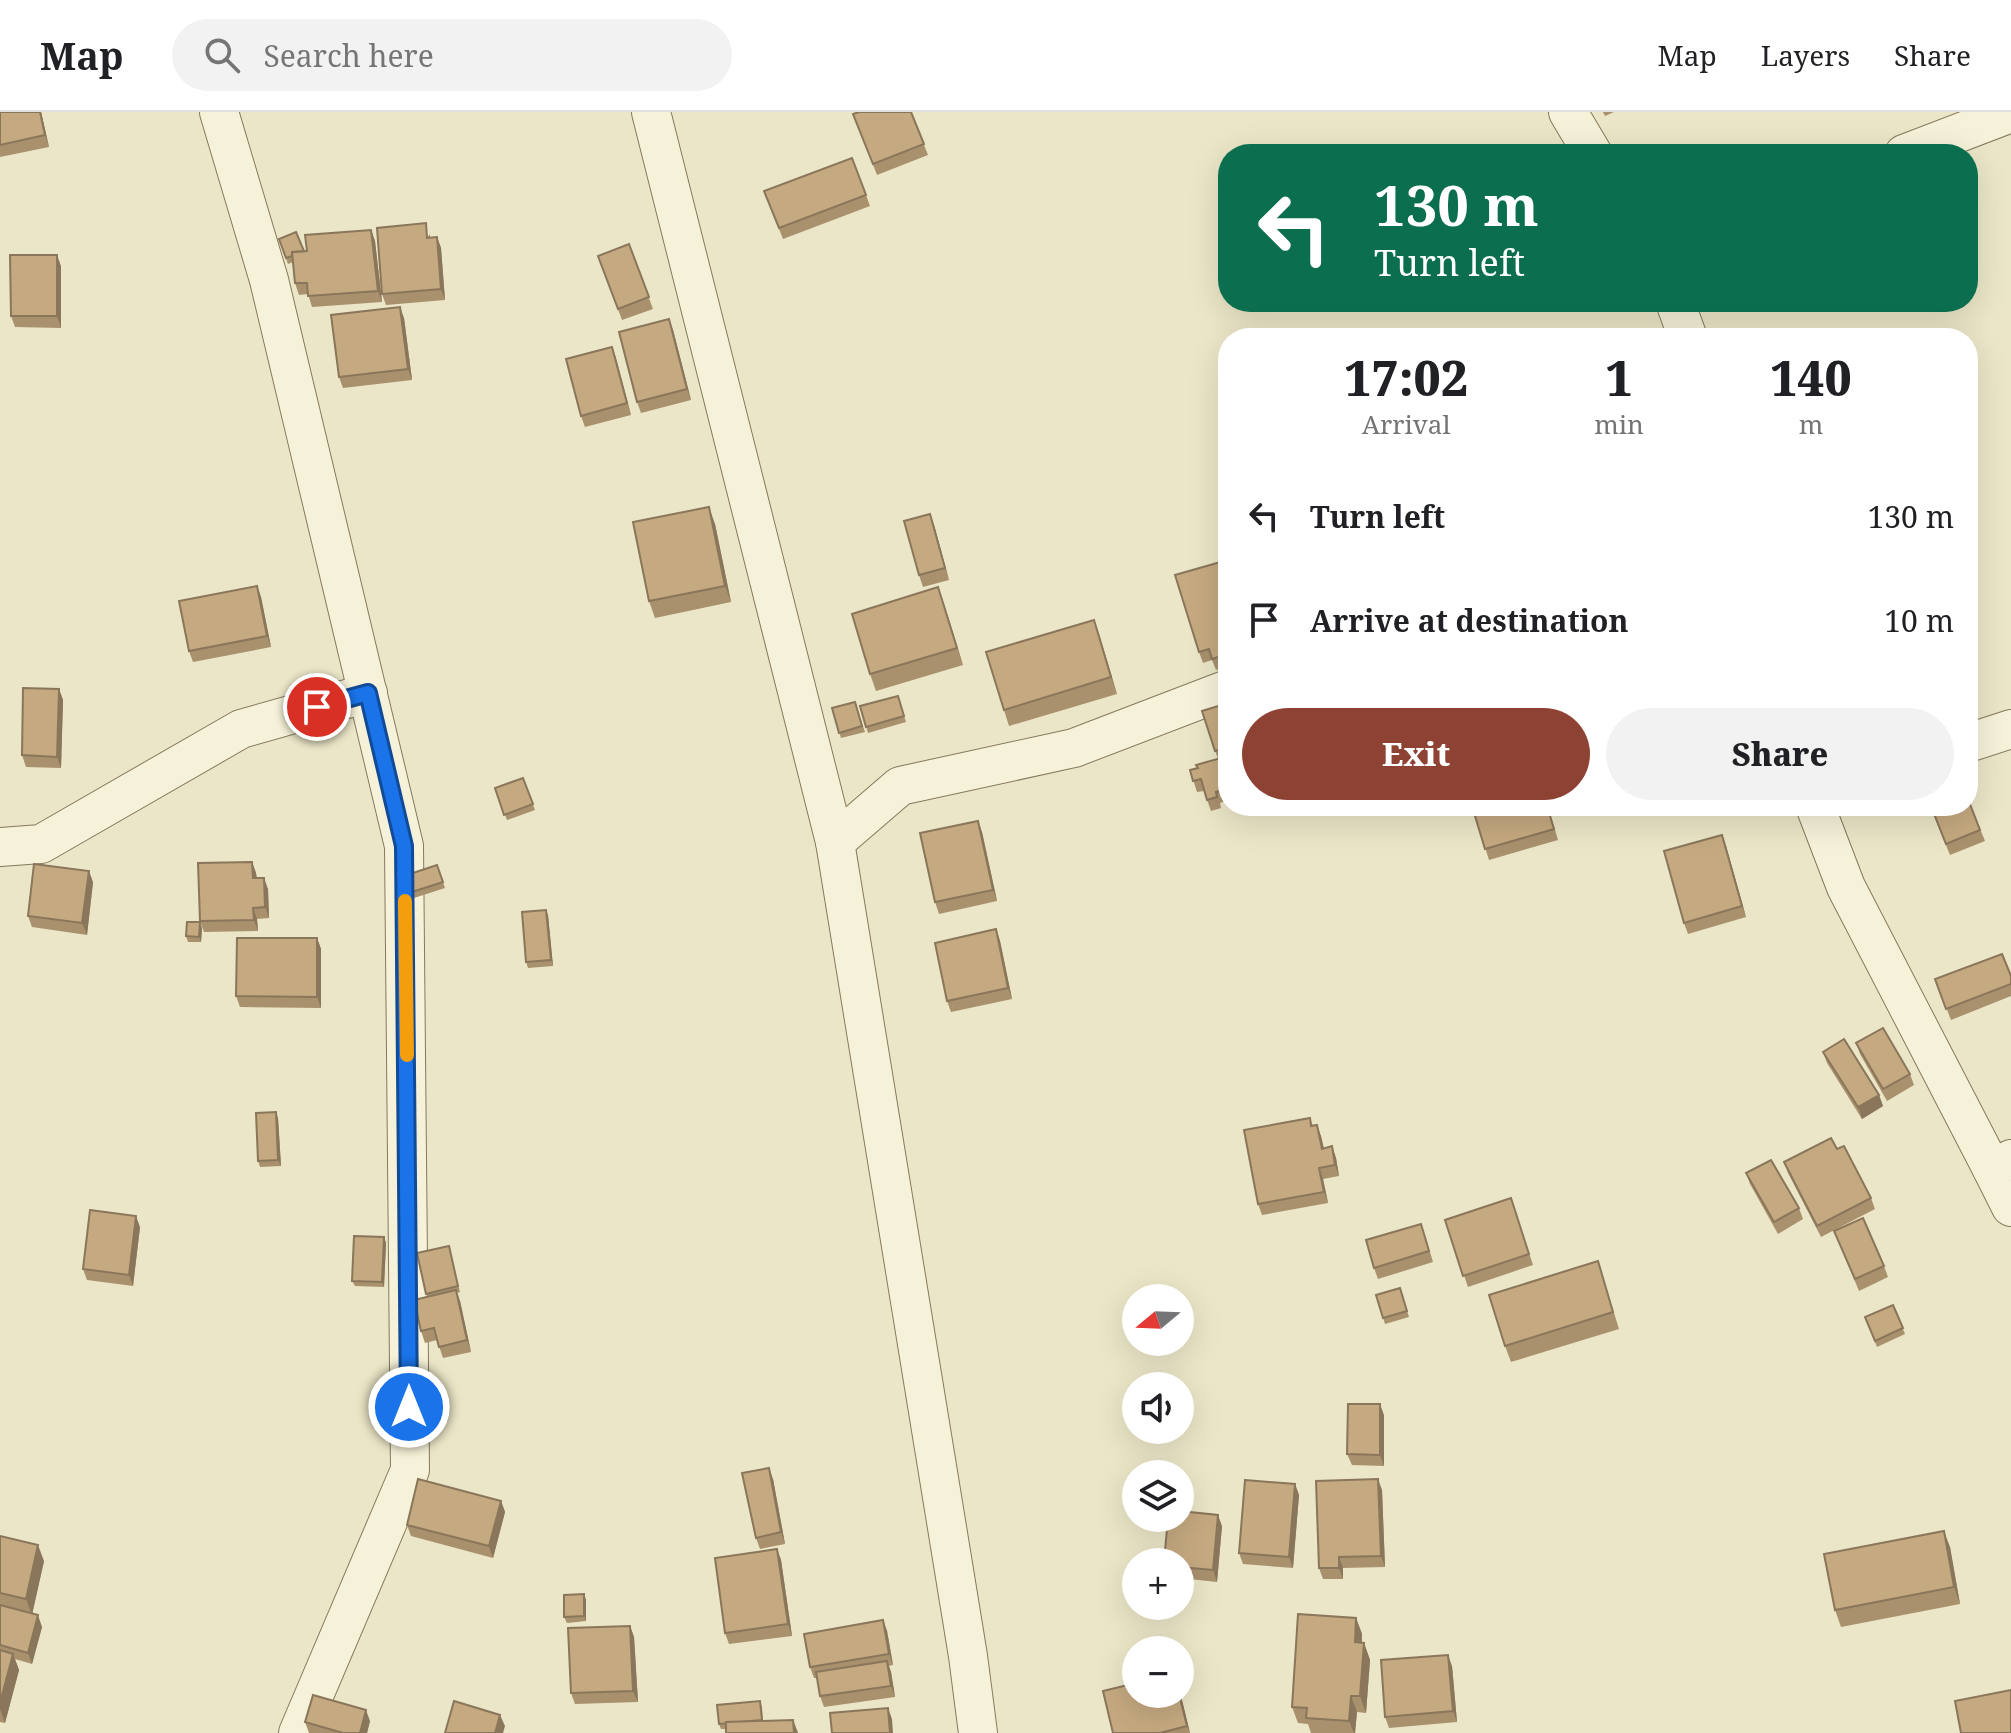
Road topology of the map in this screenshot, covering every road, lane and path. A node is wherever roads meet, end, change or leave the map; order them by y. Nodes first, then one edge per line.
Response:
1 (219, 112) edge
2 (651, 112) edge
3 (1568, 112) edge
4 (2011, 113) edge
5 (1587, 144) edge
6 (1930, 144) edge
7 (368, 693) junction
8 (1218, 693) edge
9 (2011, 729) edge
10 (1978, 740) edge
11 (1819, 816) edge
12 (835, 842) junction
13 (0, 847) edge
14 (2002, 1164) edge
15 (2011, 1207) edge
16 (298, 1733) edge
17 (978, 1733) edge

1 - 7 street
2 - 12 street
3 - 5 street
4 - 6 street
7 - 13 street
7 - 16 street
8 - 12 street
9 - 10 street
11 - 14 street
12 - 17 street
14 - 15 street

